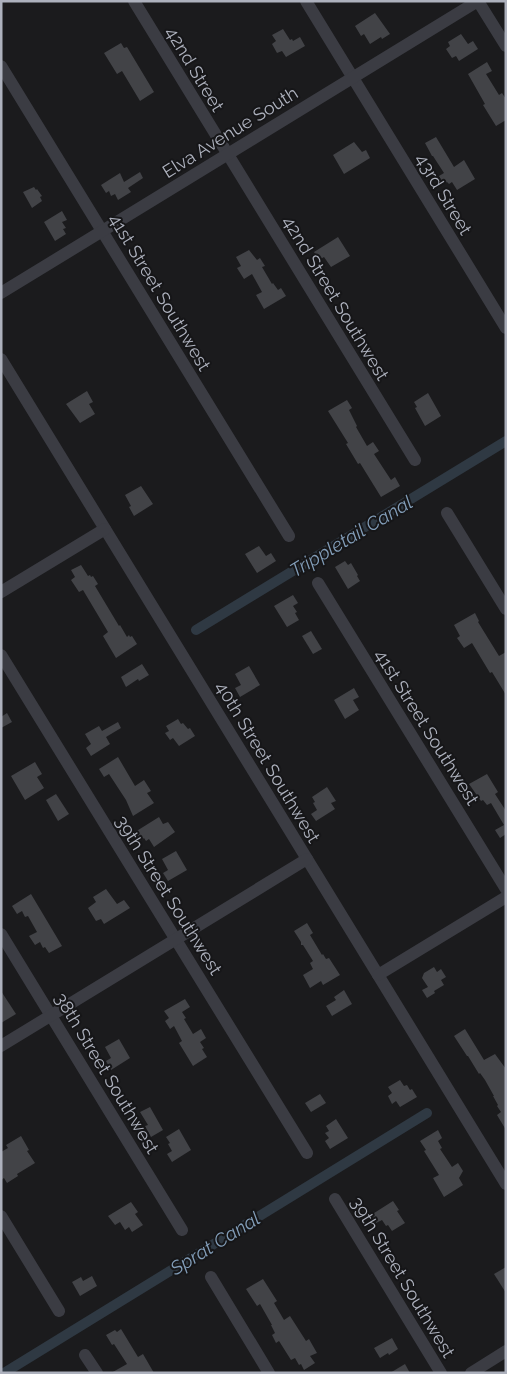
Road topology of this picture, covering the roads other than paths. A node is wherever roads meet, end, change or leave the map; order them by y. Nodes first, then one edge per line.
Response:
1 (134, 1) edge
2 (306, 1) edge
3 (478, 1) edge
4 (506, 46) edge
5 (1, 66) edge
6 (352, 78) junction
7 (227, 155) junction
8 (102, 231) junction
9 (1, 293) edge
10 (506, 328) edge
11 (1, 359) edge
12 (415, 460) dead end
13 (447, 513) dead end
14 (105, 529) junction
15 (289, 536) dead end
16 (318, 583) dead end
17 (1, 592) edge
18 (506, 609) edge
19 (1, 655) edge
20 (307, 859) junction
21 (506, 889) edge
22 (506, 897) edge
23 (1, 934) edge
24 (176, 939) junction
25 (378, 975) junction
26 (51, 1016) junction
27 (1, 1046) edge
28 (306, 1153) dead end
29 (506, 1184) edge
30 (335, 1199) dead end
31 (1, 1216) edge
32 (182, 1230) dead end
33 (211, 1278) dead end
34 (59, 1311) dead end
35 (506, 1351) edge
36 (86, 1355) dead end
37 (97, 1373) edge
38 (269, 1373) edge
39 (441, 1373) edge
40 (470, 1373) edge

1 - 7 street, 42nd Street
2 - 6 street, 43rd Street
3 - 4 street
3 - 6 street, Elva Avenue South
5 - 8 street, 41st Street Southwest
6 - 7 street, Elva Avenue South
6 - 10 street, 43rd Street
7 - 8 street, Elva Avenue South
7 - 12 street, 42nd Street Southwest
8 - 9 street, Elva Avenue South
8 - 15 street, 41st Street Southwest
11 - 14 street, 40th Street Southwest
13 - 18 street
14 - 17 street
14 - 20 street, 40th Street Southwest
16 - 21 street, 41st Street Southwest
19 - 24 street, 39th Street Southwest
20 - 24 street
20 - 25 street, 40th Street Southwest
22 - 25 street
23 - 26 street, 38th Street Southwest
24 - 26 street
24 - 28 street, 39th Street Southwest
25 - 29 street, 40th Street Southwest
26 - 27 street
26 - 32 street, 38th Street Southwest
30 - 39 street, 39th Street Southwest
31 - 34 street
33 - 38 street
35 - 40 street
36 - 37 street

